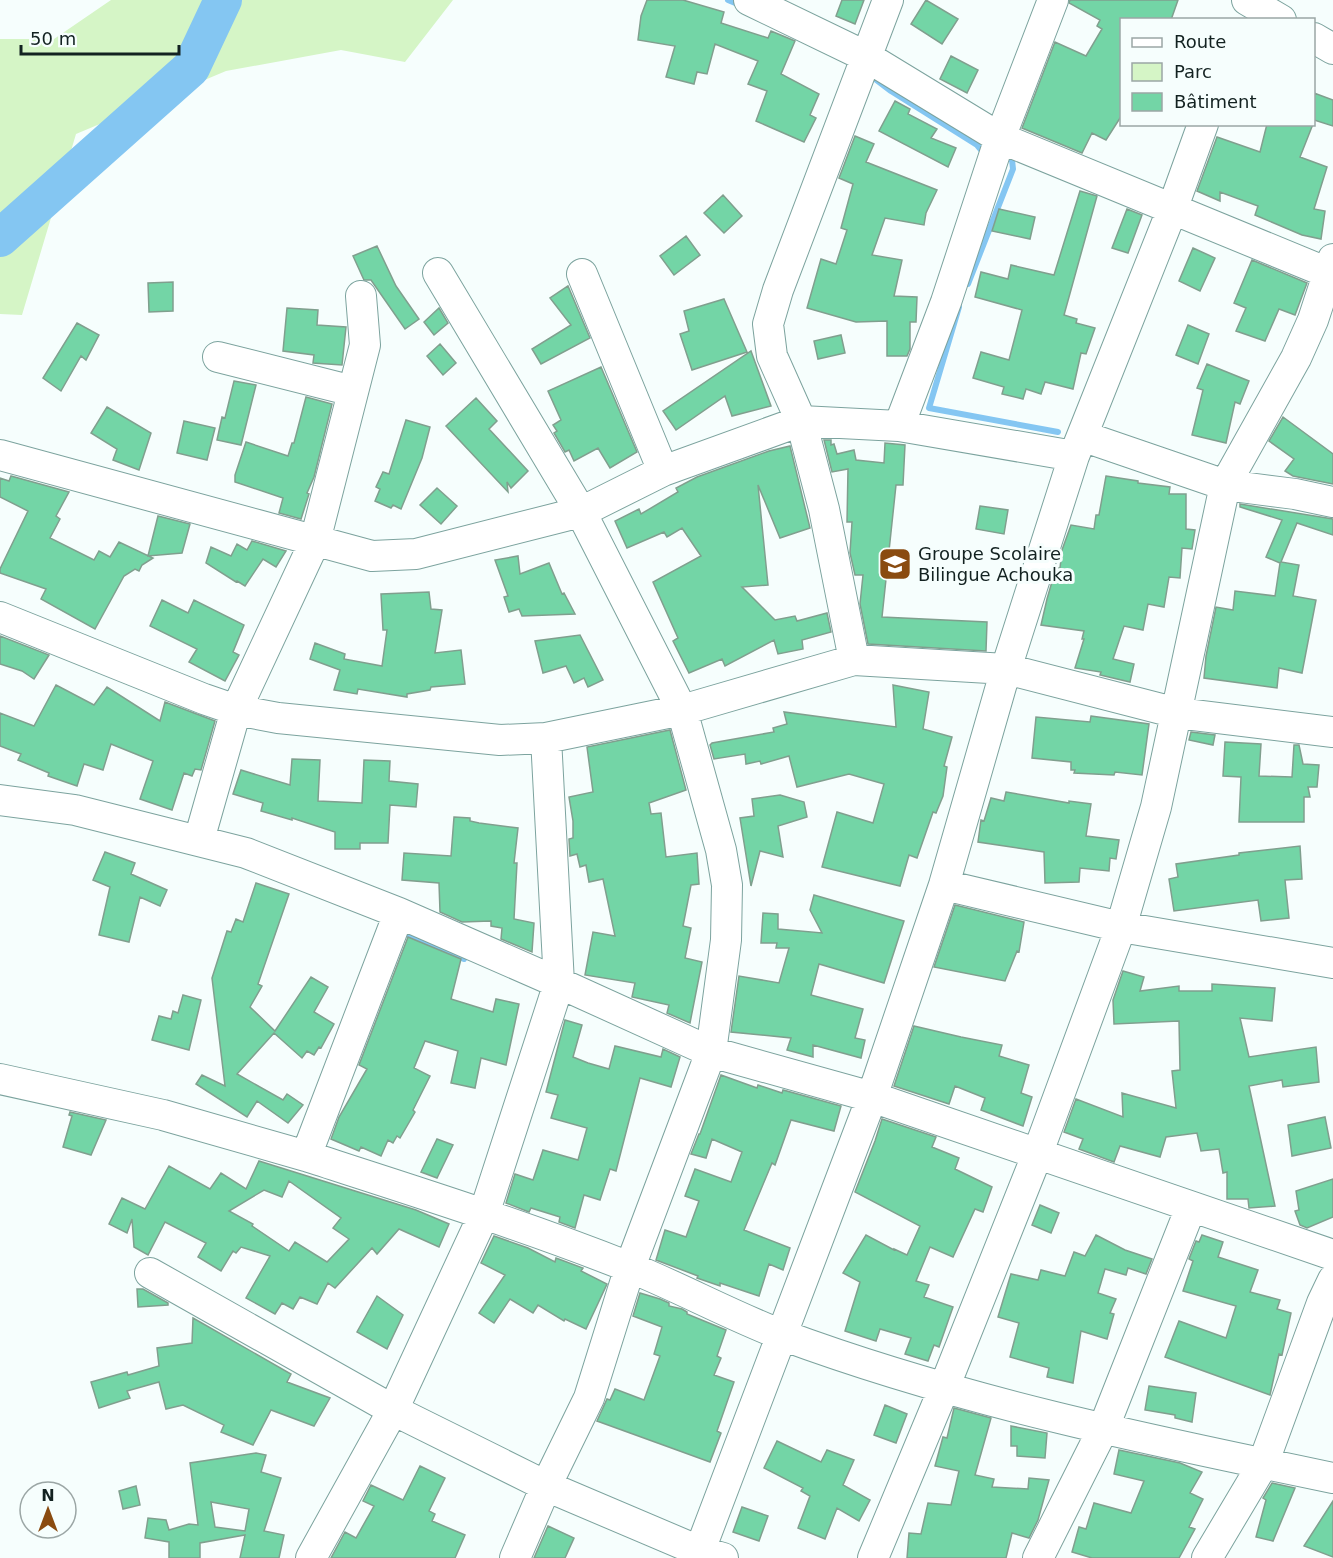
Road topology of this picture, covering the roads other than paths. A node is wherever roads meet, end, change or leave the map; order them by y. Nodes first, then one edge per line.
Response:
1 (749, 0) edge
2 (888, 0) edge
3 (1053, 0) edge
4 (1248, 0) edge
5 (1242, 18) edge
6 (1278, 18) edge
7 (1315, 39) edge
8 (1333, 49) edge
9 (867, 57) junction
10 (1202, 126) edge
11 (1000, 138) junction
12 (1172, 210) junction
13 (1332, 269) edge
14 (438, 273) dead end
15 (582, 274) dead end
16 (361, 296) dead end
17 (218, 357) dead end
18 (353, 392) junction
19 (801, 421) junction
20 (899, 426) junction
21 (1078, 446) junction
22 (0, 455) edge
23 (663, 471) junction
24 (1225, 485) junction
25 (1333, 502) edge
26 (581, 512) junction
27 (315, 541) junction
28 (0, 617) edge
29 (854, 660) junction
30 (1006, 669) junction
31 (236, 710) junction
32 (682, 710) junction
33 (1177, 713) junction
34 (1333, 732) edge
35 (546, 738) junction
36 (0, 800) edge
37 (199, 840) junction
38 (944, 885) junction
39 (399, 913) junction
40 (1121, 927) junction
41 (1333, 963) edge
42 (560, 982) junction
43 (711, 1052) junction
44 (0, 1079) edge
45 (872, 1097) junction
46 (1037, 1155) junction
47 (306, 1156) junction
48 (1191, 1208) junction
49 (484, 1214) junction
50 (1333, 1255) edge
51 (630, 1268) junction
52 (150, 1273) dead end
53 (1333, 1280) edge
54 (781, 1334) junction
55 (944, 1388) junction
56 (393, 1410) junction
57 (1104, 1428) junction
58 (1263, 1464) junction
59 (1333, 1478) edge
60 (546, 1486) junction
61 (706, 1556) edge
62 (311, 1558) edge
63 (515, 1558) edge
64 (873, 1558) edge
65 (1038, 1558) edge
66 (1207, 1558) edge

1 - 9 street
2 - 9 street
3 - 11 street
4 - 5 street
4 - 6 street
7 - 8 street
9 - 11 street
9 - 19 street
10 - 12 street
11 - 12 street
11 - 20 street
12 - 13 street
12 - 21 street
13 - 24 street
14 - 26 street
15 - 23 street
16 - 18 street
17 - 18 street
18 - 27 street
19 - 20 street
19 - 23 street
19 - 29 street
20 - 21 street
21 - 24 street
21 - 30 street
22 - 27 street
23 - 26 street
24 - 25 street
24 - 33 street
26 - 27 street
26 - 32 street
27 - 31 street
28 - 31 street
29 - 30 street
29 - 32 street
30 - 33 street
30 - 38 street
31 - 35 street
31 - 37 street
32 - 35 street
32 - 43 street
33 - 34 street
33 - 40 street
35 - 42 street
36 - 37 street
37 - 39 street
38 - 40 street
38 - 45 street
39 - 42 street
39 - 47 street
40 - 41 street
40 - 46 street
42 - 43 street
42 - 49 street
43 - 45 street
43 - 51 street
44 - 47 street
45 - 46 street
45 - 54 street
46 - 48 street
46 - 55 street
47 - 49 street
48 - 50 street
48 - 57 street
49 - 51 street
49 - 56 street
51 - 54 street
51 - 60 street
52 - 56 street
53 - 58 street
54 - 55 street
54 - 61 street
55 - 57 street
55 - 64 street
56 - 60 street
56 - 62 street
57 - 58 street
57 - 65 street
58 - 59 street
58 - 66 street
60 - 61 street
60 - 63 street

